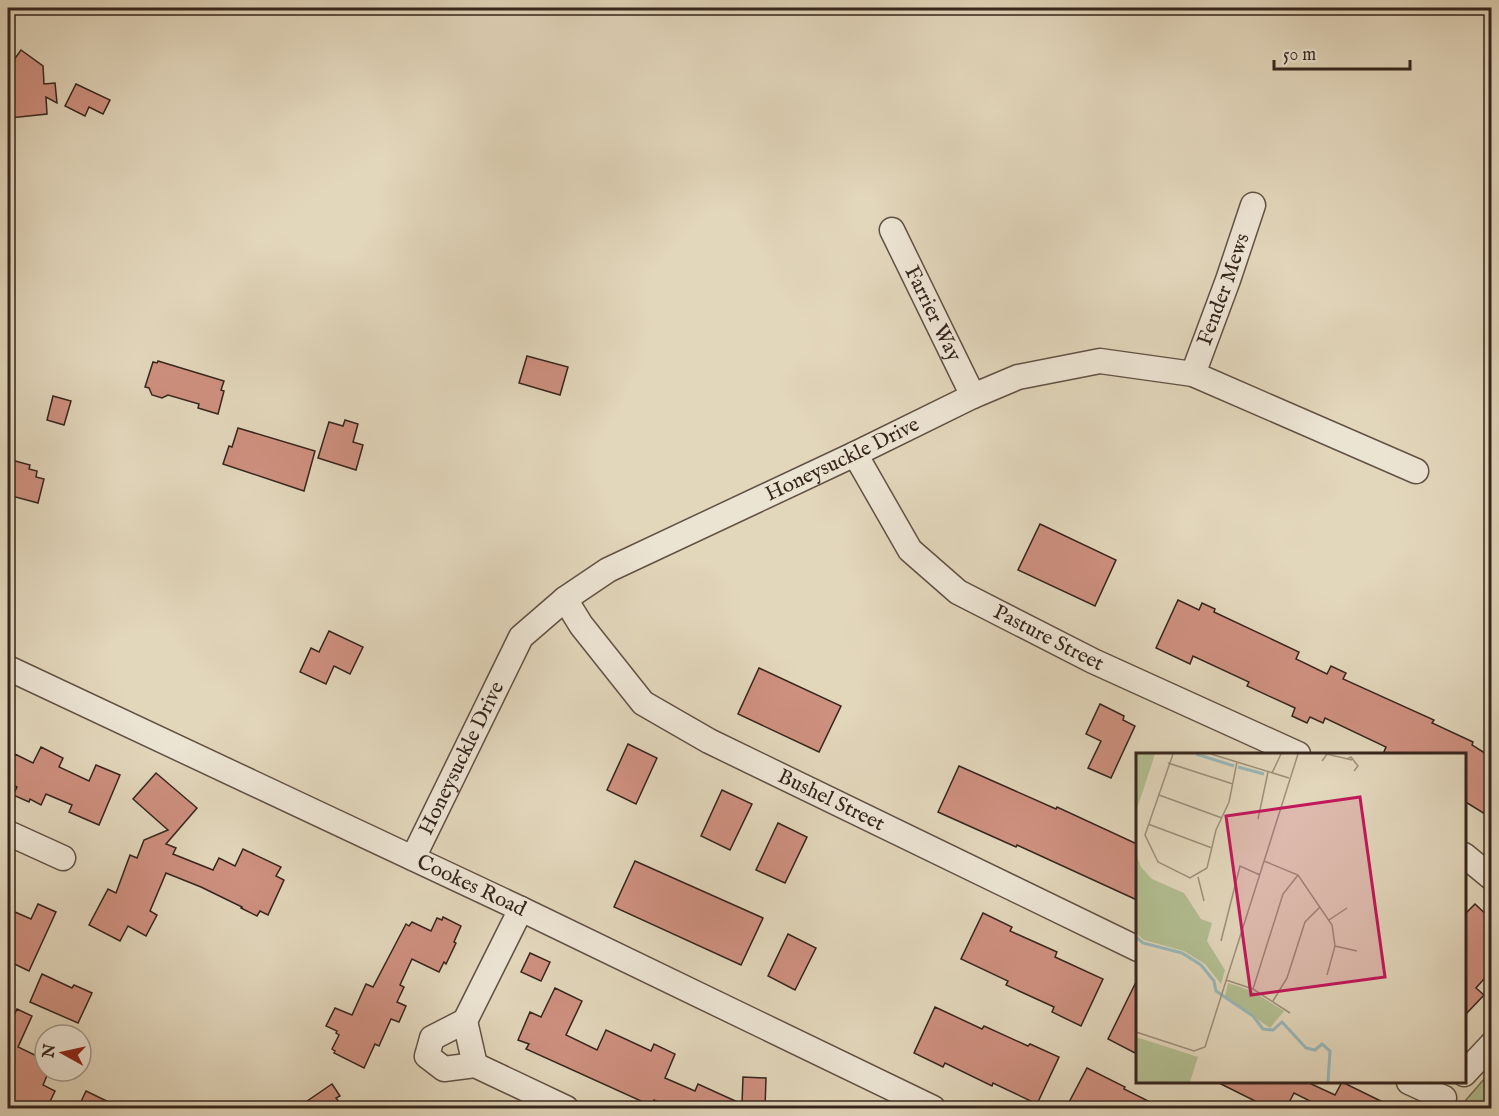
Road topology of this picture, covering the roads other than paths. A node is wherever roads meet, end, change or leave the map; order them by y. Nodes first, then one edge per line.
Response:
1 (1253, 205) dead end
2 (892, 230) dead end
3 (1193, 374) junction
4 (973, 396) junction
5 (855, 454) junction
6 (1416, 471) dead end
7 (565, 599) junction
8 (8, 668) edge
9 (1296, 753) edge
10 (8, 833) edge
11 (1466, 857) edge
12 (63, 858) dead end
13 (413, 858) junction
14 (1491, 878) edge
15 (521, 909) junction
16 (1136, 949) edge
17 (465, 1021) junction
18 (1491, 1044) edge
19 (475, 1065) junction
20 (1466, 1072) edge
21 (1413, 1083) edge
22 (1447, 1096) edge
23 (566, 1108) edge
24 (933, 1108) edge

1 - 3 street, Fender Mews
2 - 4 street, Farrier Way
3 - 4 street, Honeysuckle Drive
3 - 6 street, Honeysuckle Drive
4 - 5 street, Honeysuckle Drive
5 - 7 street, Honeysuckle Drive
5 - 9 street, Pasture Street
7 - 13 street, Honeysuckle Drive
7 - 16 street, Bushel Street
8 - 13 street, Cookes Road
10 - 12 street
11 - 14 street
13 - 15 street, Cookes Road
15 - 17 street
15 - 24 street, Cookes Road
17 - 19 street
17 - 19 street
18 - 20 street
19 - 23 street
21 - 22 street

